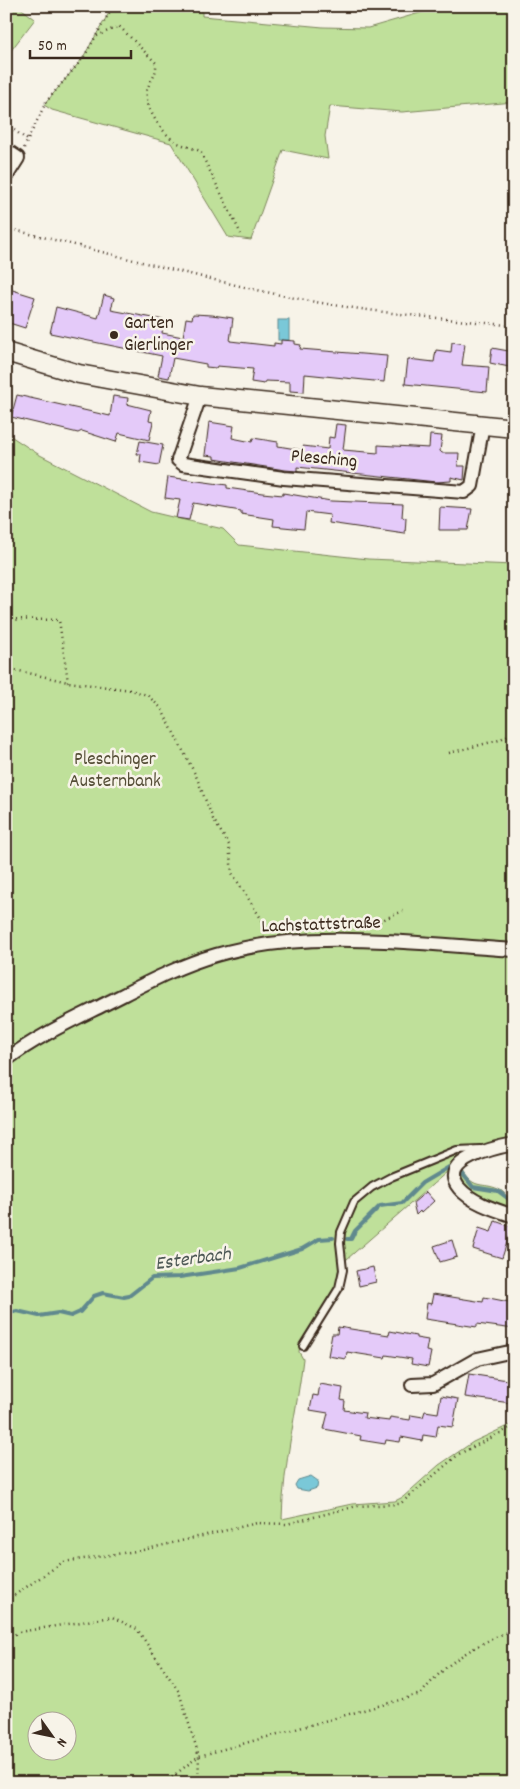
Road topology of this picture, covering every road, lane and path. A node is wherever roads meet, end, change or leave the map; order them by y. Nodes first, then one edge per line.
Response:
1 (114, 6) edge
2 (97, 36) junction
3 (6, 124) edge
4 (28, 141) junction
5 (6, 150) edge
6 (18, 158) junction
7 (6, 177) edge
8 (6, 228) edge
9 (240, 234) dead end
10 (506, 325) dead end
11 (6, 352) edge
12 (200, 396) junction
13 (483, 424) junction
14 (514, 428) edge
15 (6, 619) edge
16 (6, 668) edge
17 (68, 682) junction
18 (514, 732) edge
19 (449, 753) dead end
20 (277, 943) junction
21 (514, 950) edge
22 (6, 1060) edge
23 (514, 1144) edge
24 (486, 1150) junction
25 (514, 1216) edge
26 (303, 1346) dead end
27 (514, 1351) edge
28 (412, 1385) dead end
29 (514, 1426) edge
30 (6, 1601) edge
31 (514, 1630) edge
32 (6, 1639) edge
33 (199, 1756) junction
34 (164, 1783) edge
35 (198, 1783) edge

1 - 2 path
2 - 4 path
2 - 9 path
3 - 4 path
4 - 6 path
5 - 6 street
6 - 7 street
8 - 10 path
11 - 12 main road
12 - 13 main road
12 - 13 street, Plesching
13 - 14 main road
15 - 17 path
16 - 17 path
17 - 20 path
18 - 19 path
20 - 21 street, Lachstattstraße
20 - 22 street, Lachstattstraße
23 - 24 street
24 - 25 street
24 - 26 lane
27 - 28 street
29 - 30 path
31 - 33 path
32 - 33 path
33 - 34 path
33 - 35 path

